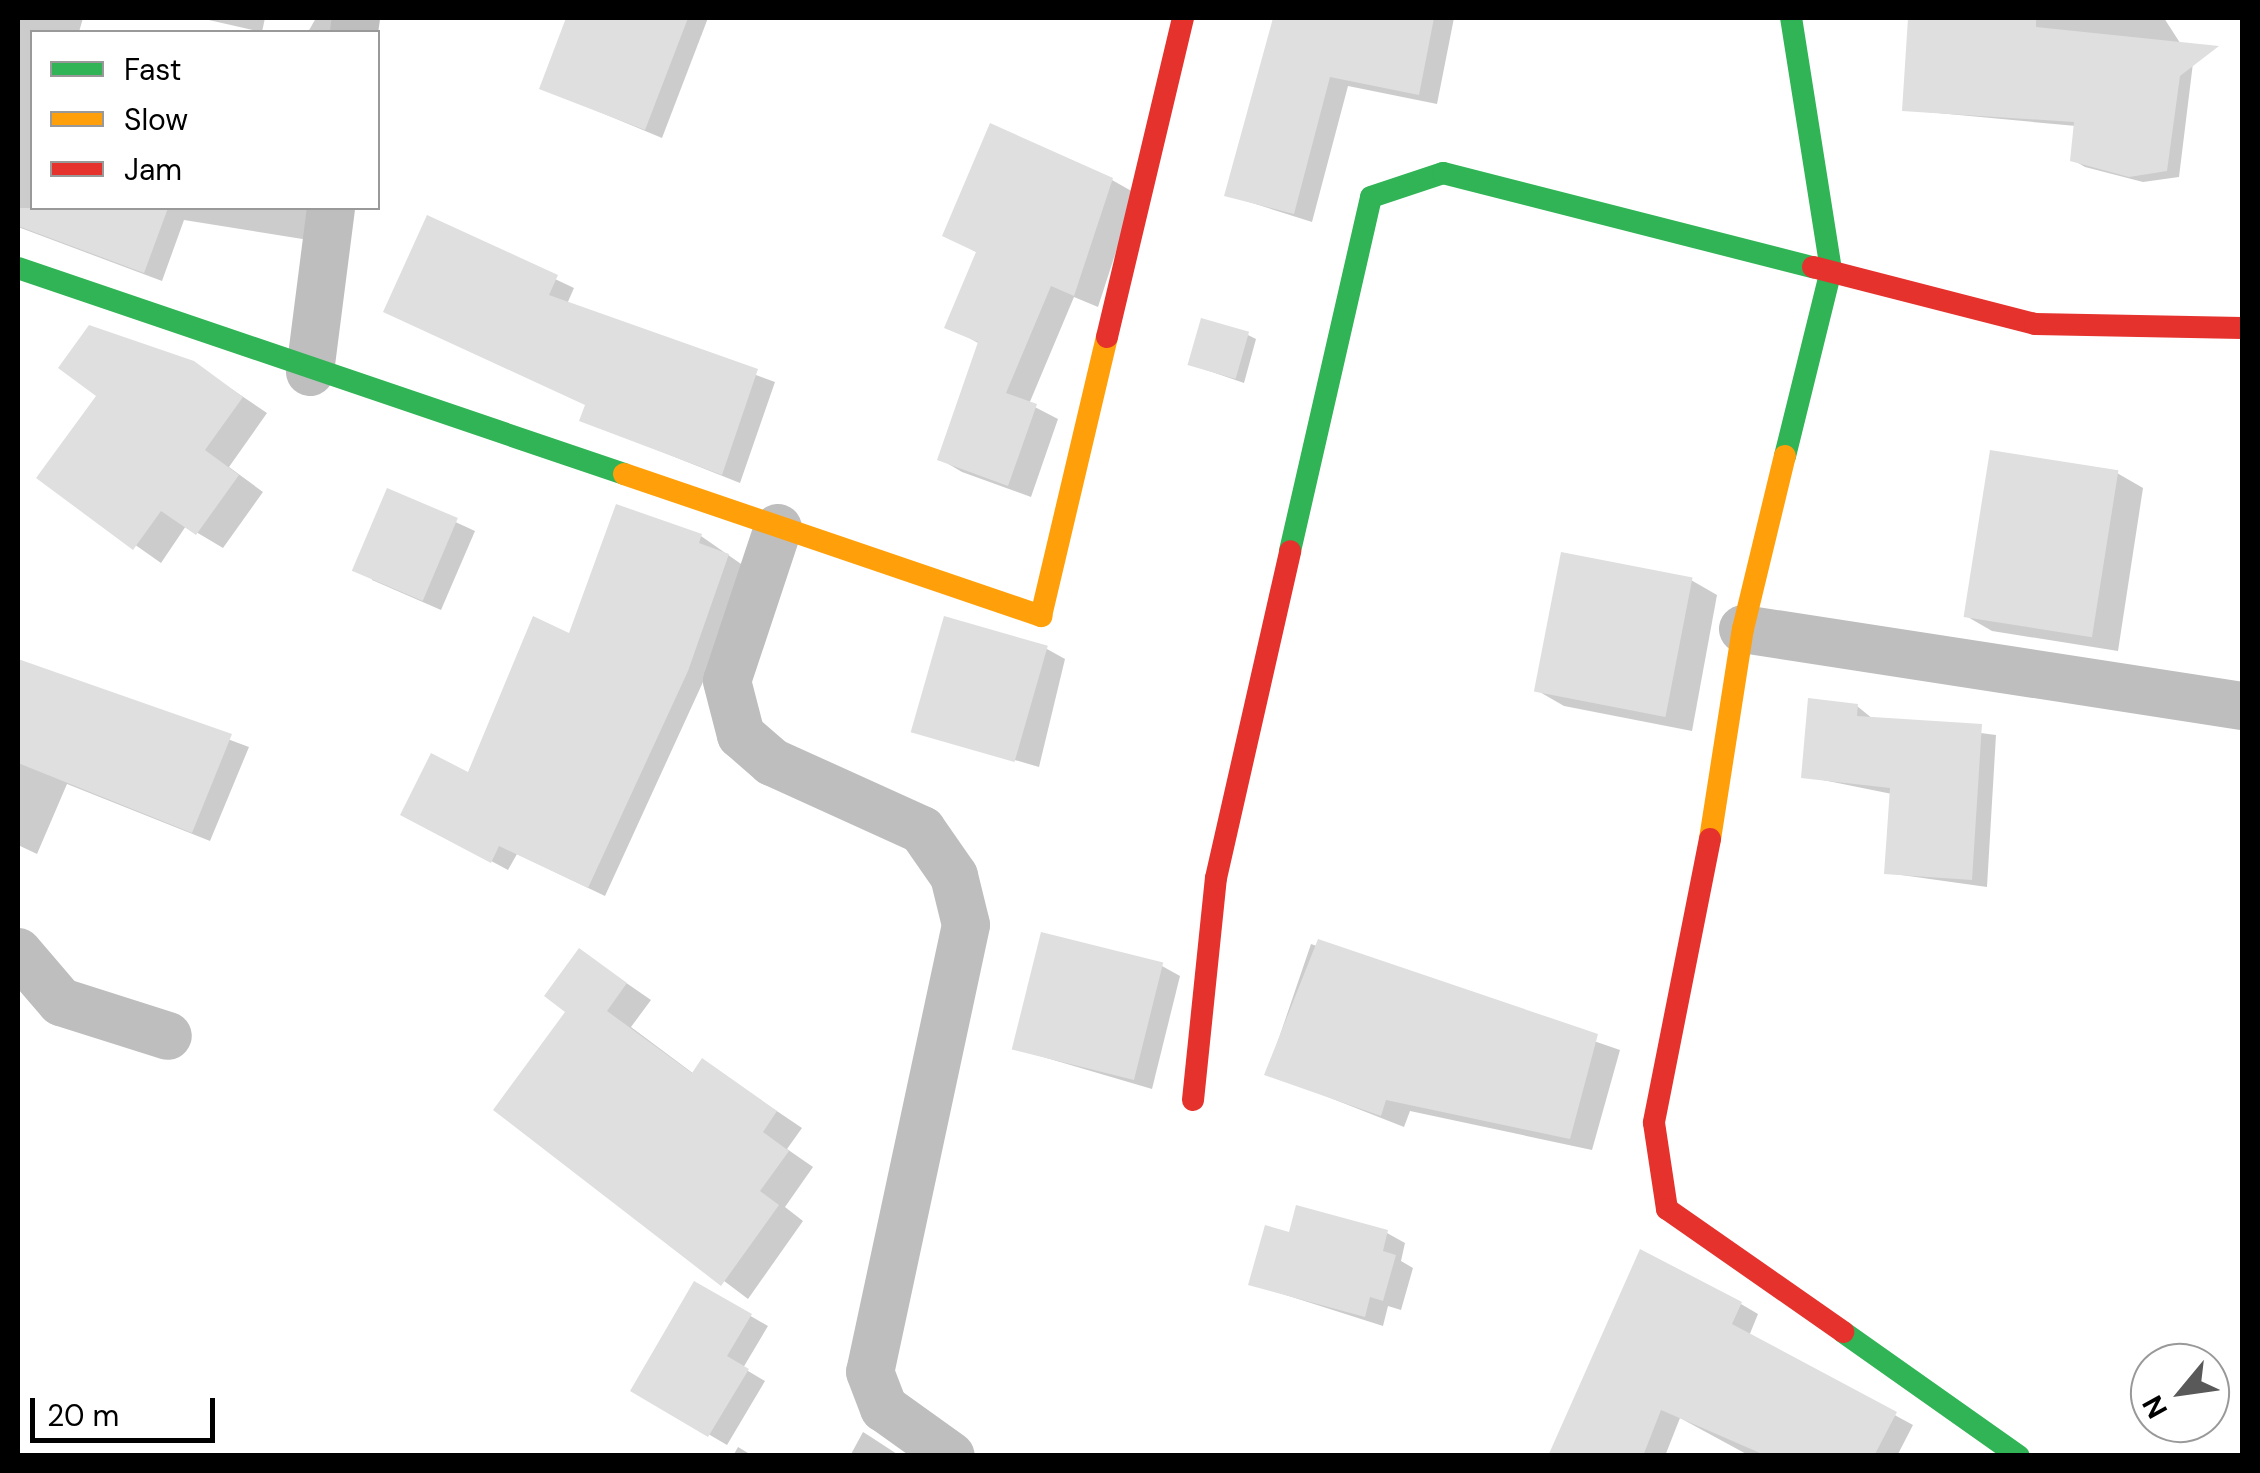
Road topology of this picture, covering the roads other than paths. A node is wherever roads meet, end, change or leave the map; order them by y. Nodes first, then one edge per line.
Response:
1 (1183, 18) edge
2 (1790, 18) edge
3 (331, 210) edge
4 (18, 268) edge
5 (1831, 270) junction
6 (2242, 328) edge
7 (310, 372) junction
8 (778, 528) junction
9 (1743, 629) junction
10 (2242, 706) edge
11 (18, 952) edge
12 (168, 1036) dead end
13 (1193, 1100) dead end
14 (951, 1456) edge
15 (2019, 1456) edge

1 - 8 street
2 - 5 street
3 - 7 street
4 - 7 street
5 - 6 street
5 - 9 street
5 - 13 street
7 - 8 street
8 - 14 street
9 - 10 street
9 - 15 street
11 - 12 street

